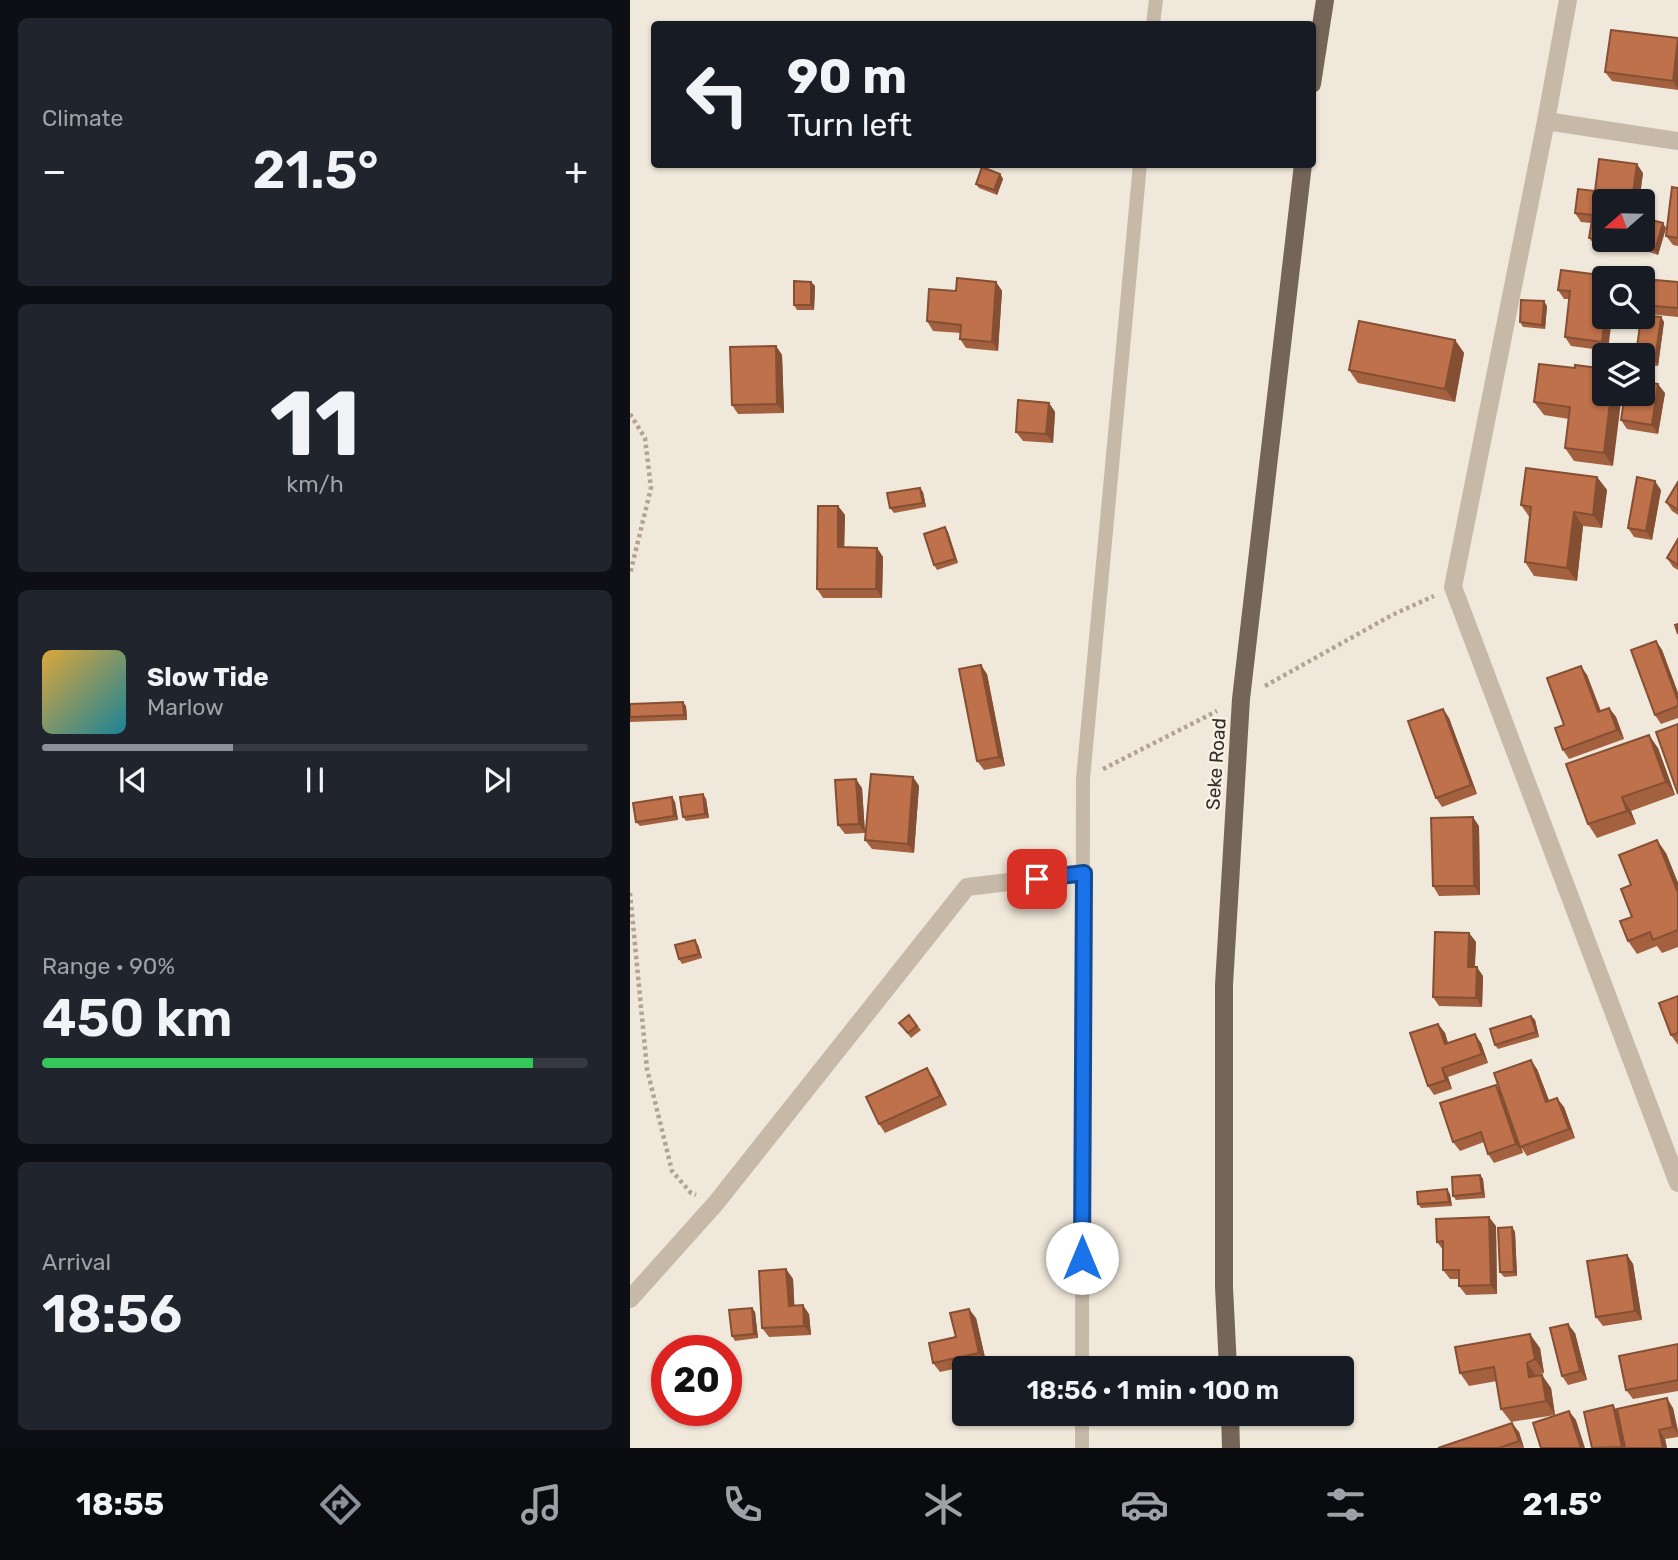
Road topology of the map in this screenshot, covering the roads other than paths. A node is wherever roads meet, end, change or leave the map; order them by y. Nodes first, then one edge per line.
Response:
1 (1156, 0) edge
2 (1325, 0) edge
3 (1568, 0) edge
4 (1153, 21) edge
5 (1316, 57) edge
6 (1545, 121) junction
7 (1678, 141) edge
8 (1140, 168) edge
9 (1303, 168) edge
10 (1084, 873) junction
11 (1678, 1183) edge
12 (630, 1299) edge
13 (1082, 1356) edge
14 (1227, 1356) edge
15 (1082, 1426) edge
16 (1230, 1426) edge
17 (1082, 1448) edge
18 (1231, 1448) edge

1 - 4 lane
2 - 5 main road
3 - 6 street
6 - 7 street
6 - 11 street
8 - 10 lane
9 - 14 main road, Seke Road
10 - 12 street
10 - 13 lane
15 - 17 lane
16 - 18 main road

